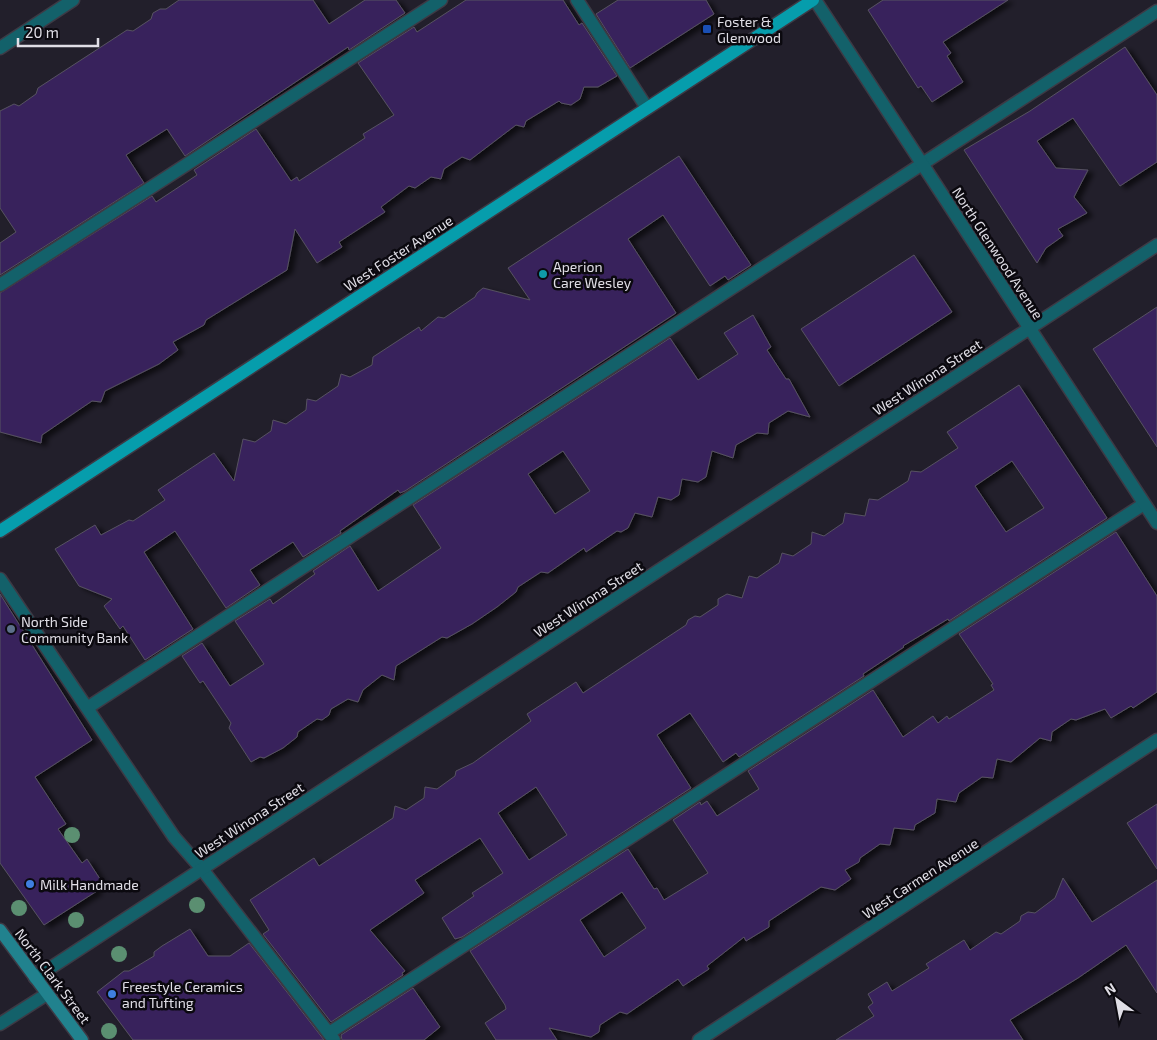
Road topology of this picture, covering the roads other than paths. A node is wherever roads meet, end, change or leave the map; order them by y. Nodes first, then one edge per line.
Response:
1 (73, 0) edge
2 (441, 0) edge
3 (577, 0) edge
4 (814, 0) edge
5 (1157, 11) edge
6 (0, 48) edge
7 (647, 108) junction
8 (923, 165) junction
9 (1157, 245) edge
10 (0, 285) edge
11 (1029, 328) junction
12 (1144, 504) junction
13 (1157, 523) edge
14 (0, 531) edge
15 (0, 579) edge
16 (87, 708) junction
17 (1157, 740) edge
18 (202, 869) junction
19 (0, 930) edge
20 (35, 978) junction
21 (47, 994) junction
22 (0, 1024) edge
23 (331, 1036) edge
24 (82, 1040) edge
25 (699, 1040) edge

1 - 6 street
2 - 10 street
3 - 7 street
4 - 7 main road, West Foster Avenue
4 - 8 street, North Glenwood Avenue
5 - 8 street
7 - 14 main road, West Foster Avenue
8 - 11 street, North Glenwood Avenue
8 - 16 street
9 - 11 street, West Winona Street
11 - 12 street, North Glenwood Avenue
11 - 18 street, West Winona Street
12 - 13 street, North Glenwood Avenue
12 - 23 street
15 - 16 street
16 - 18 street
17 - 25 street, West Carmen Avenue
18 - 20 street, West Winona Street
18 - 23 street
19 - 20 main road, North Clark Street
20 - 21 main road, North Clark Street
21 - 22 street
21 - 24 main road, North Clark Street

